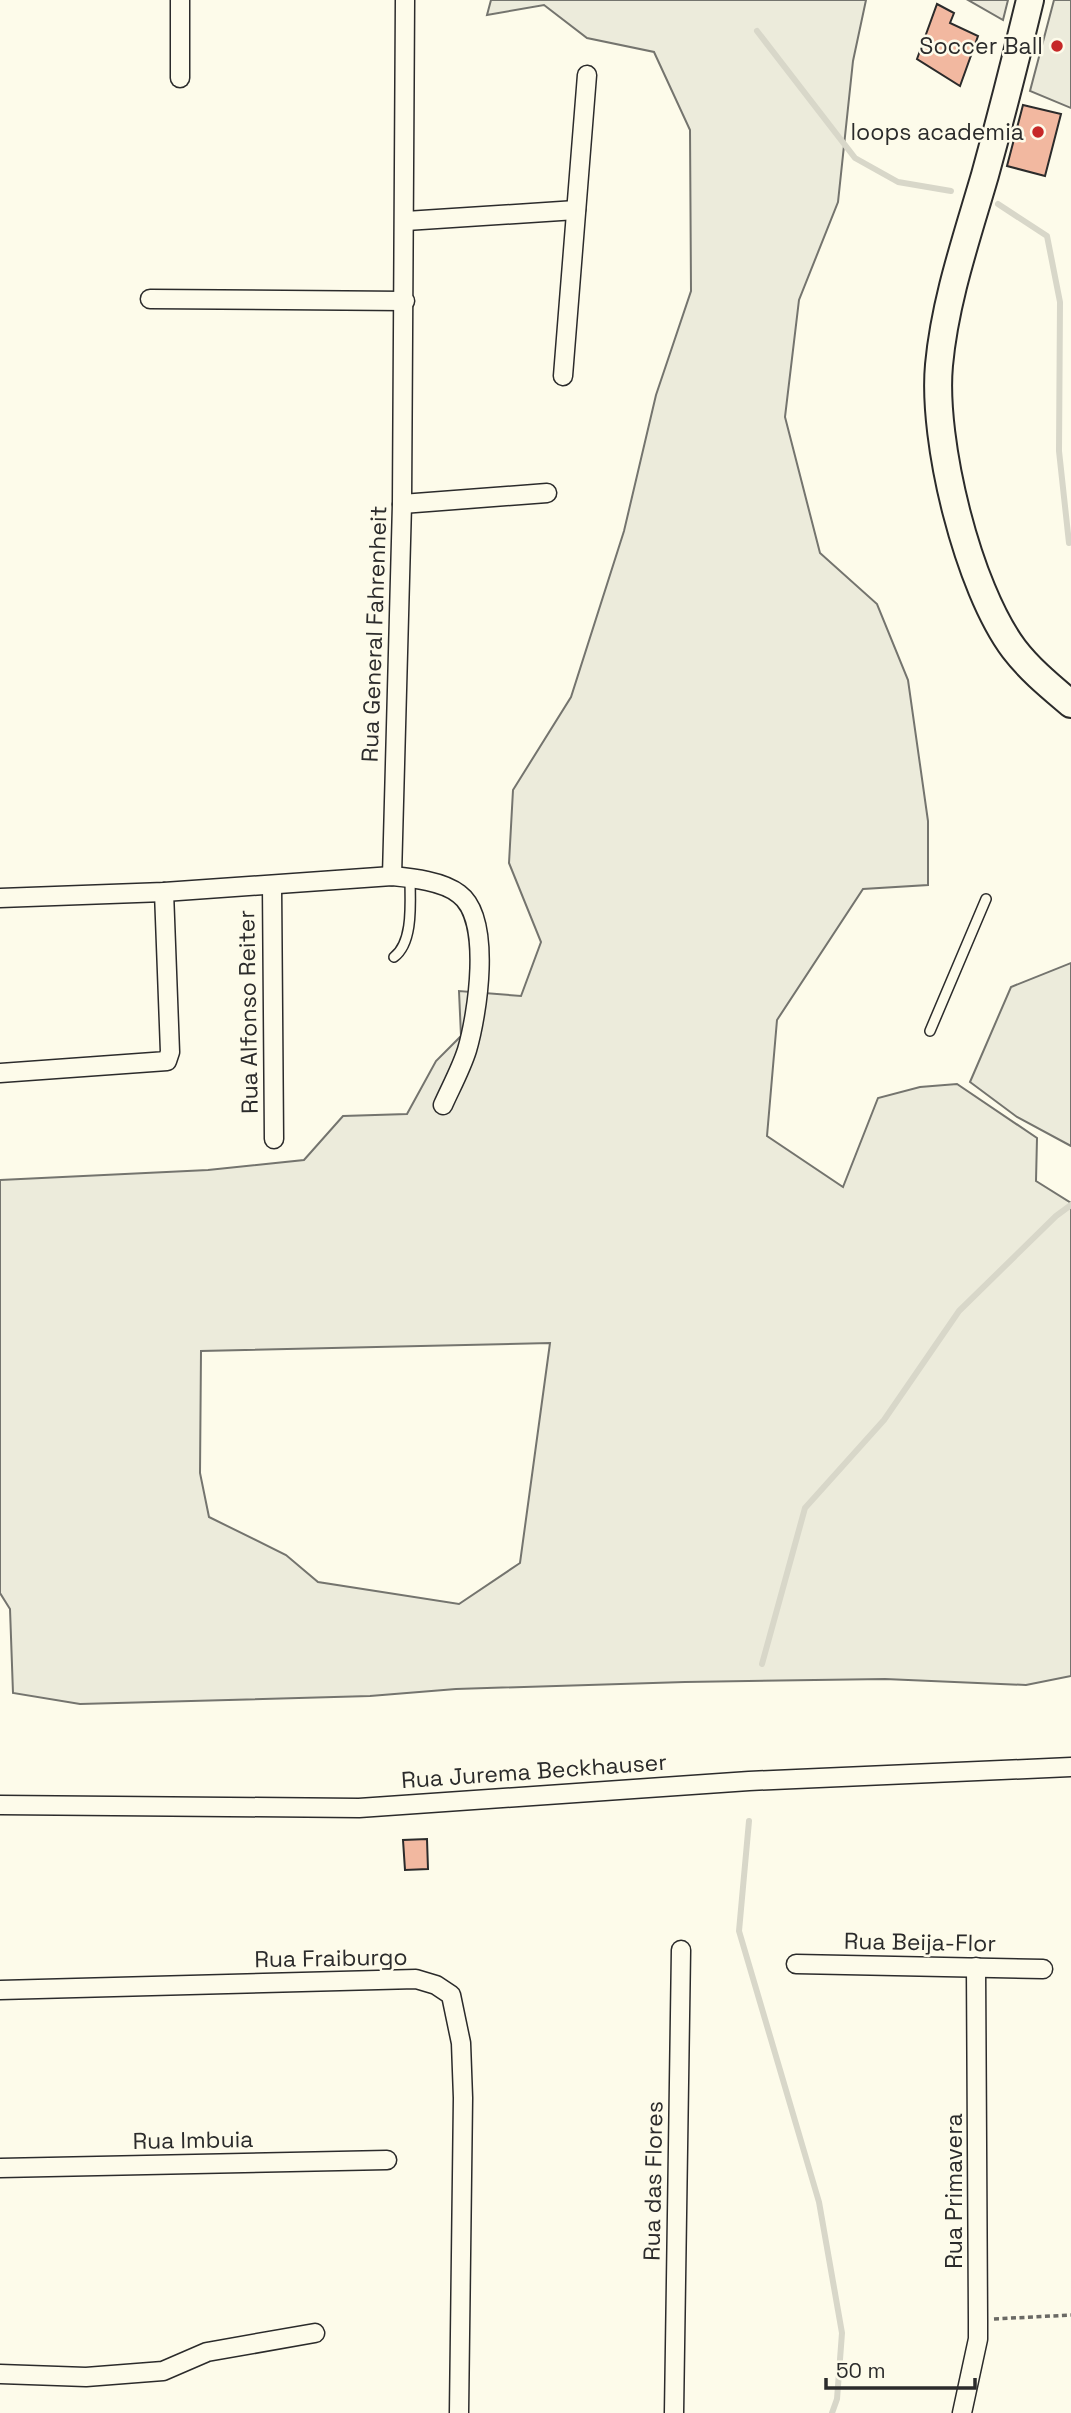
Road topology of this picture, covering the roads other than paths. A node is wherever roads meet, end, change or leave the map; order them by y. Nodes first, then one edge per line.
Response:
1 (180, 0) edge
2 (405, 0) edge
3 (1030, 0) edge
4 (587, 75) dead end
5 (180, 78) dead end
6 (576, 210) junction
7 (406, 220) junction
8 (150, 299) dead end
9 (404, 301) junction
10 (563, 376) dead end
11 (547, 493) dead end
12 (402, 504) junction
13 (1071, 704) edge
14 (391, 876) junction
15 (410, 878) junction
16 (272, 884) junction
17 (164, 892) junction
18 (0, 898) edge
19 (986, 900) dead end
20 (394, 957) dead end
21 (930, 1031) dead end
22 (0, 1073) edge
23 (443, 1105) dead end
24 (274, 1139) dead end
25 (1071, 1767) edge
26 (0, 1805) edge
27 (681, 1950) dead end
28 (796, 1964) dead end
29 (976, 1967) junction
30 (1043, 1969) dead end
31 (0, 1990) edge
32 (387, 2160) dead end
33 (0, 2168) edge
34 (315, 2333) dead end
35 (0, 2374) edge
36 (459, 2413) edge
37 (674, 2413) edge
38 (962, 2413) edge

1 - 5 street
2 - 7 street, Rua General Fahrenheit
3 - 13 main road
4 - 6 street
6 - 7 street
6 - 10 street
7 - 9 street, Rua General Fahrenheit
8 - 9 street
9 - 12 street, Rua General Fahrenheit
11 - 12 street
12 - 14 street, Rua General Fahrenheit
14 - 15 street
14 - 16 street
15 - 20 lane
15 - 23 street
16 - 17 street
16 - 24 street, Rua Alfonso Reiter
17 - 18 street
17 - 22 street
19 - 21 lane
25 - 26 street, Rua Jurema Beckhauser
27 - 37 street, Rua das Flores
28 - 29 street, Rua Beija-Flor
29 - 30 street, Rua Beija-Flor
29 - 38 street, Rua Primavera
31 - 36 street, Rua Fraiburgo
32 - 33 street, Rua Imbuia
34 - 35 street

